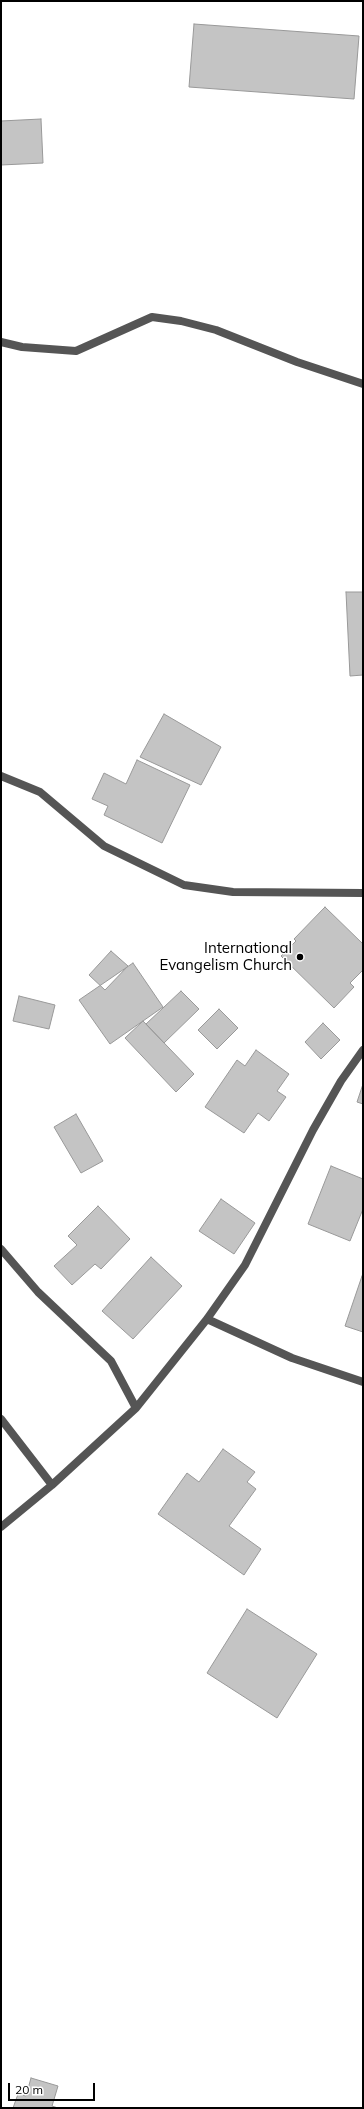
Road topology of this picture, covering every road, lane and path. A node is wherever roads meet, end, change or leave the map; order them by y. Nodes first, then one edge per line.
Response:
1 (1, 342) edge
2 (363, 384) edge
3 (1, 776) edge
4 (363, 893) edge
5 (363, 1050) edge
6 (1, 1249) edge
7 (207, 1319) junction
8 (363, 1382) edge
9 (136, 1408) junction
10 (1, 1419) edge
11 (52, 1486) junction
12 (1, 1527) edge

1 - 2 street
3 - 4 street
5 - 7 street
6 - 9 street
7 - 8 street
7 - 9 street
9 - 11 street
10 - 11 street
11 - 12 street

